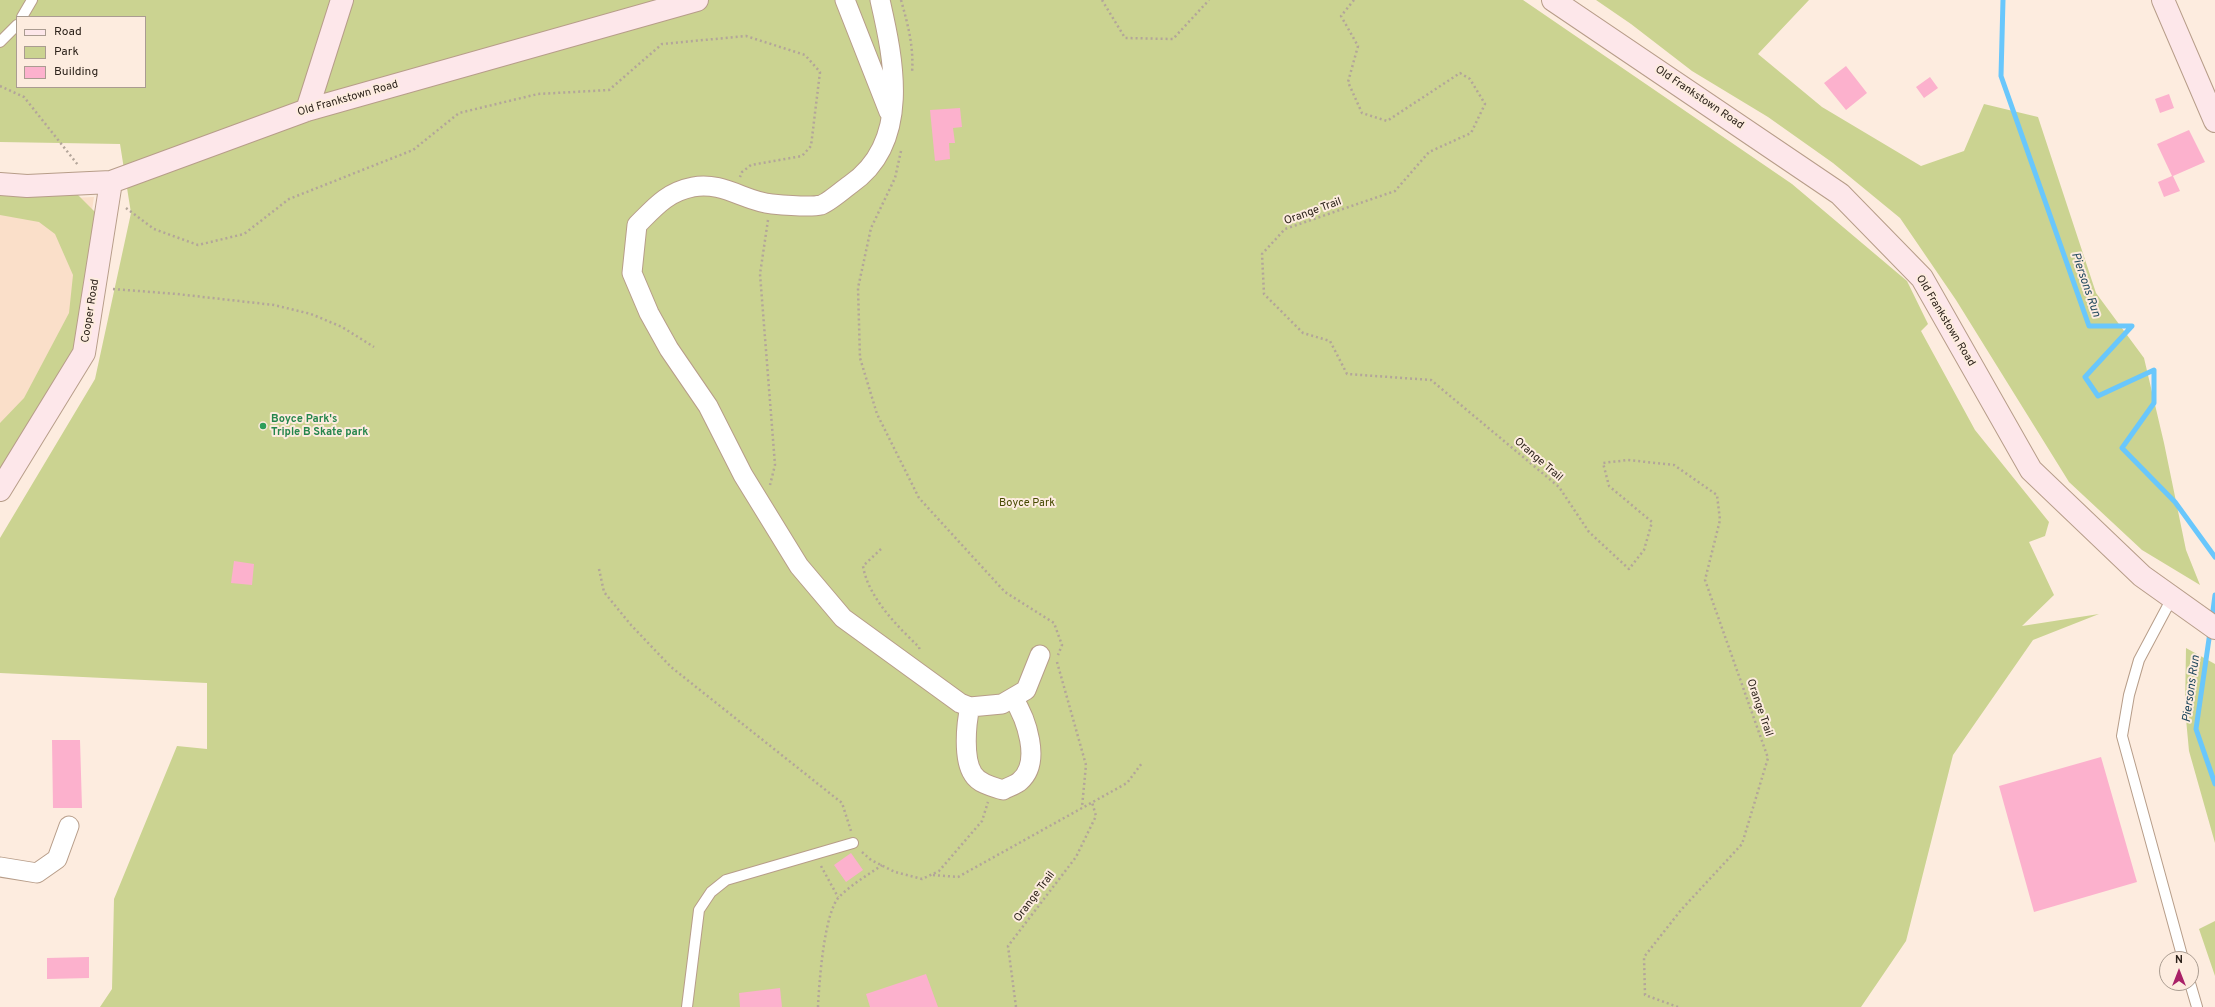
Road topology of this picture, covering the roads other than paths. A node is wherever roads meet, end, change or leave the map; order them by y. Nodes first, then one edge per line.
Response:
1 (32, 0) edge
2 (342, 0) edge
3 (698, 0) edge
4 (845, 0) edge
5 (880, 0) edge
6 (1553, 0) edge
7 (2163, 0) edge
8 (23, 16) edge
9 (16, 26) edge
10 (0, 42) edge
11 (307, 110) junction
12 (892, 119) junction
13 (2215, 121) edge
14 (0, 184) edge
15 (104, 187) junction
16 (0, 490) edge
17 (2172, 598) junction
18 (2208, 624) edge
19 (1040, 655) dead end
20 (1013, 698) junction
21 (970, 707) junction
22 (69, 826) dead end
23 (852, 842) road end
24 (0, 867) edge
25 (2181, 951) edge
26 (2192, 991) edge
27 (687, 1007) edge
28 (2197, 1007) edge

1 - 8 lane
2 - 11 street
3 - 11 street, Old Frankstown Road
4 - 12 street
5 - 12 street
6 - 17 street, Old Frankstown Road
7 - 13 street
9 - 10 lane
11 - 15 street, Old Frankstown Road
12 - 21 street
14 - 15 street, Old Frankstown Road
15 - 16 street, Cooper Road
17 - 18 street, Old Frankstown Road
17 - 25 lane
19 - 20 street
20 - 21 street
20 - 21 street
22 - 24 street
23 - 27 lane
26 - 28 lane

